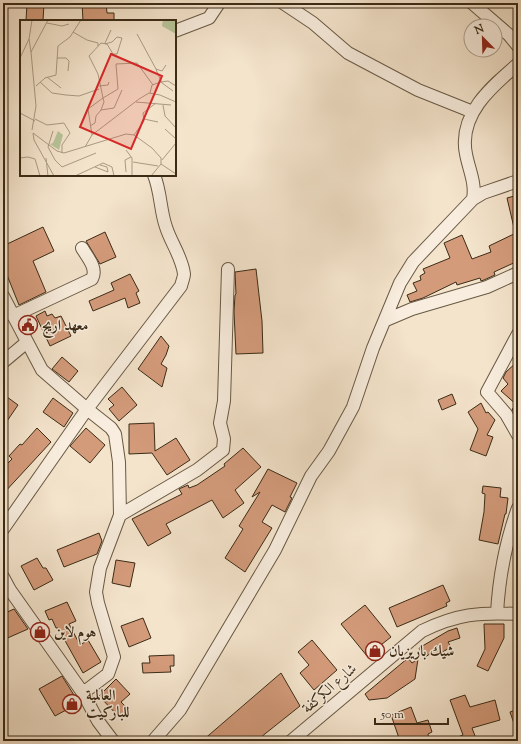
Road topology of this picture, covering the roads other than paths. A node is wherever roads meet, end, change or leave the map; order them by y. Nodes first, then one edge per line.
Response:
1 (219, 3) edge
2 (283, 3) edge
3 (472, 3) edge
4 (176, 31) edge
5 (518, 46) edge
6 (518, 64) edge
7 (473, 112) junction
8 (471, 172) junction
9 (154, 176) edge
10 (518, 181) edge
11 (497, 187) junction
12 (473, 199) junction
13 (82, 248) dead end
14 (228, 269) dead end
15 (518, 274) edge
16 (3, 296) edge
17 (14, 316) junction
18 (386, 320) junction
19 (518, 334) edge
20 (27, 342) junction
21 (3, 362) edge
22 (87, 409) junction
23 (518, 434) edge
24 (518, 508) edge
25 (120, 515) junction
26 (3, 529) edge
27 (3, 577) edge
28 (497, 613) junction
29 (518, 614) edge
30 (83, 693) junction
31 (113, 741) edge
32 (153, 741) edge
33 (291, 741) edge

1 - 4 street
2 - 7 street
3 - 5 street
6 - 7 street
7 - 8 street
8 - 11 street
8 - 12 street
9 - 22 street
10 - 11 street
11 - 12 street
12 - 18 street
13 - 17 street
14 - 25 street
15 - 18 street
16 - 17 street
17 - 20 street
18 - 32 street
19 - 23 street
20 - 21 street
20 - 22 street
22 - 25 street
22 - 26 street
24 - 28 street
25 - 30 street
27 - 30 street
28 - 29 street, شارع الكركفة
28 - 33 street, شارع الكركفة
30 - 31 street

